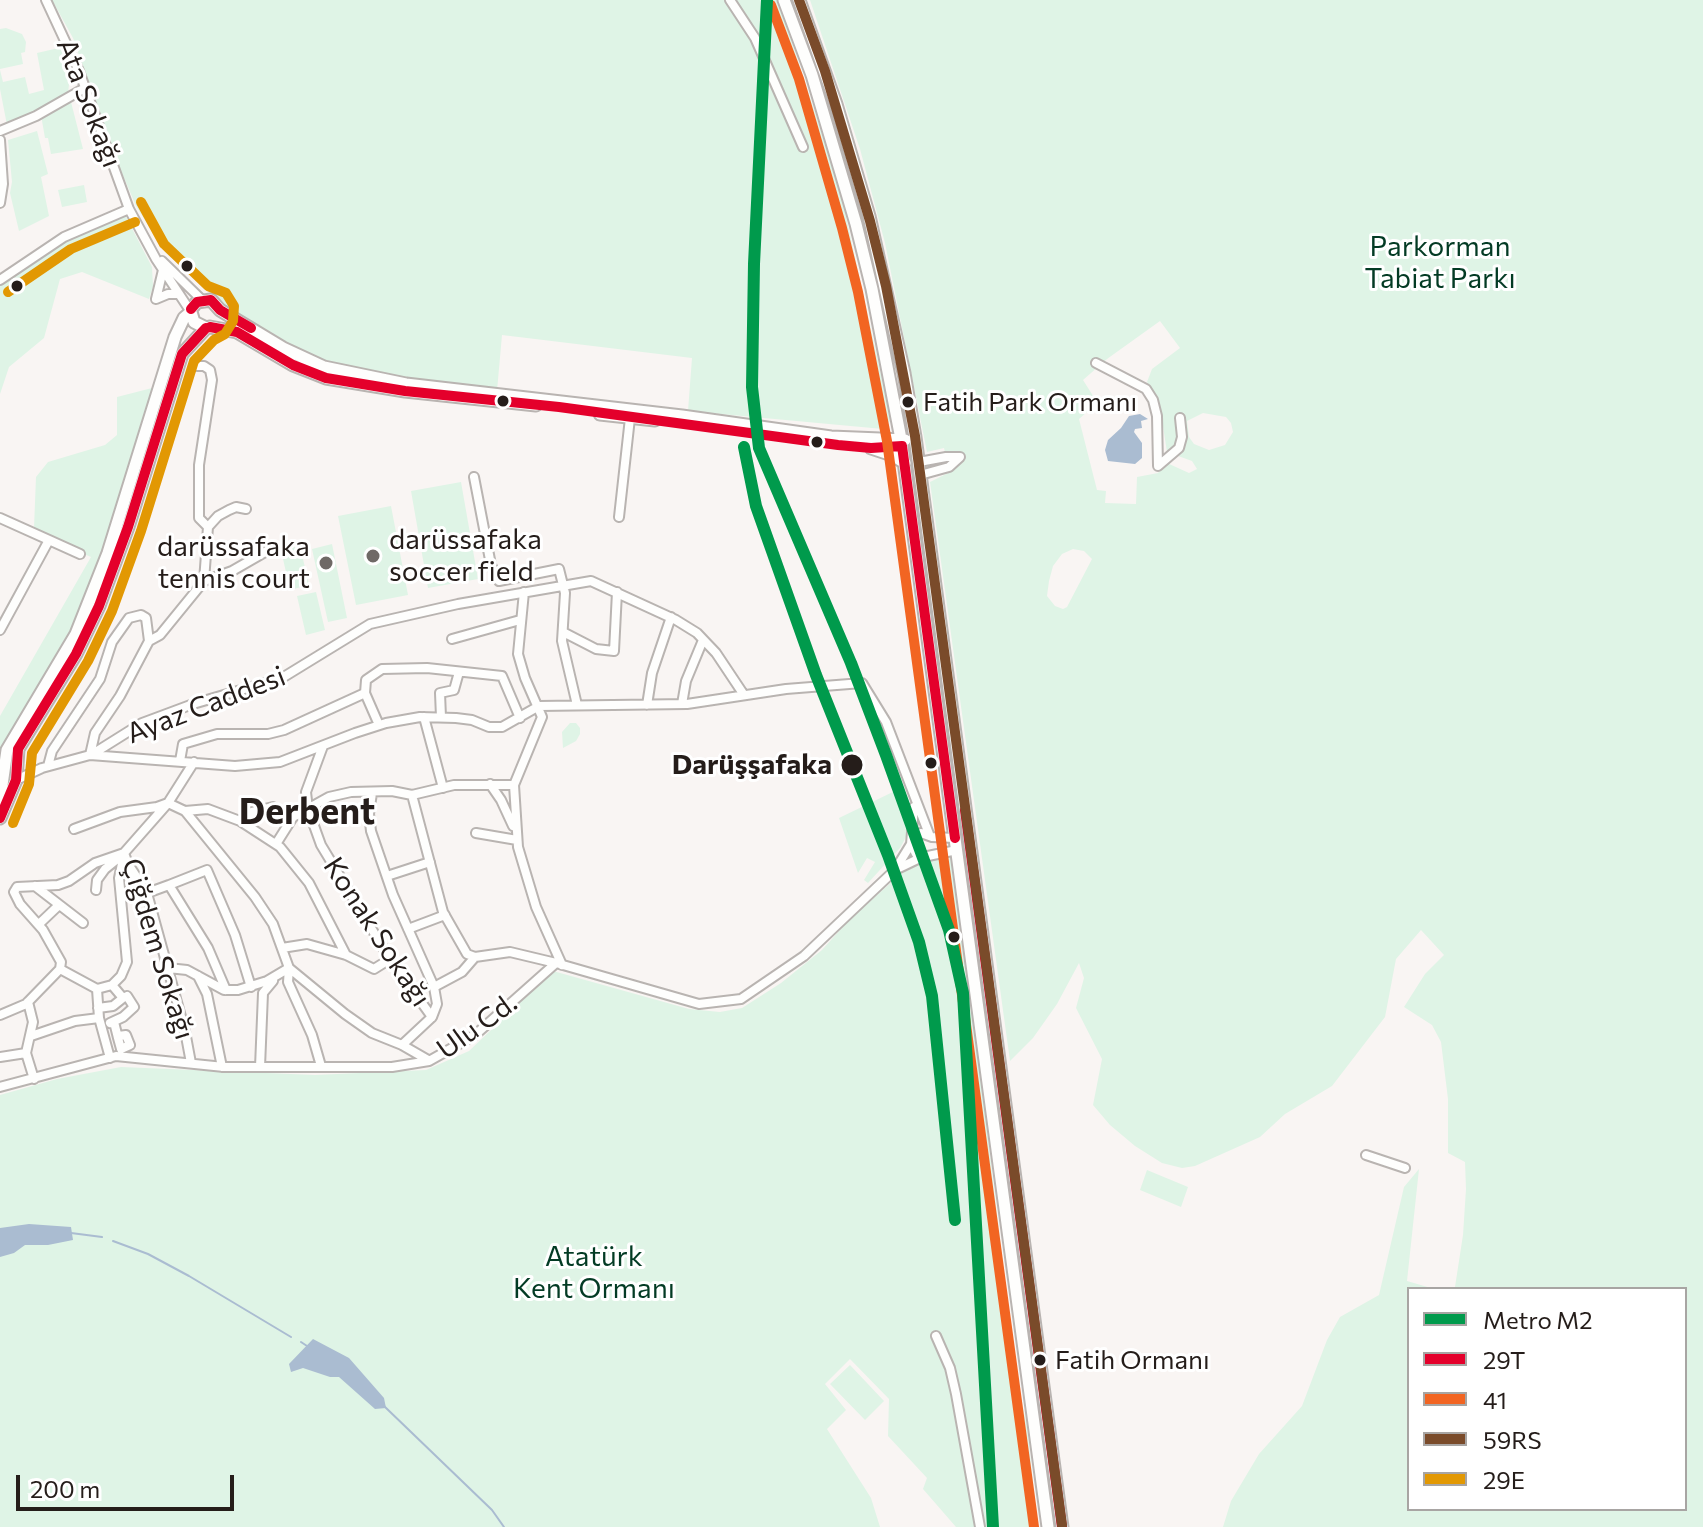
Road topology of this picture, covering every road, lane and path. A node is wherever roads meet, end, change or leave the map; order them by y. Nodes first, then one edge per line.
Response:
1 (46, 0) edge
2 (730, 0) edge
3 (784, 0) edge
4 (799, 0) edge
5 (85, 88) junction
6 (0, 131) edge
7 (0, 140) edge
8 (803, 147) dead end
9 (0, 203) edge
10 (129, 209) junction
11 (153, 253) junction
12 (163, 270) junction
13 (0, 280) edge
14 (179, 294) junction
15 (201, 299) junction
16 (191, 310) junction
17 (220, 310) junction
18 (208, 328) junction
19 (1096, 363) dead end
20 (197, 366) dead end
21 (431, 390) junction
22 (630, 418) junction
23 (1180, 418) dead end
24 (898, 421) junction
25 (907, 441) junction
26 (873, 444) junction
27 (919, 462) junction
28 (905, 463) junction
29 (474, 477) dead end
30 (921, 481) junction
31 (246, 509) dead end
32 (619, 517) dead end
33 (0, 518) edge
34 (208, 527) junction
35 (49, 540) junction
36 (272, 548) dead end
37 (80, 554) dead end
38 (204, 581) junction
39 (565, 585) junction
40 (524, 592) junction
41 (617, 592) junction
42 (671, 617) junction
43 (520, 620) junction
44 (0, 630) edge
45 (563, 632) junction
46 (452, 639) dead end
47 (703, 640) junction
48 (149, 641) junction
49 (459, 672) junction
50 (365, 693) junction
51 (744, 695) junction
52 (682, 704) junction
53 (577, 705) junction
54 (647, 705) junction
55 (539, 706) junction
56 (424, 717) junction
57 (441, 717) junction
58 (520, 718) junction
59 (379, 725) junction
60 (323, 746) junction
61 (90, 755) junction
62 (180, 761) junction
63 (194, 762) junction
64 (45, 767) junction
65 (16, 771) junction
66 (3, 772) junction
67 (490, 784) junction
68 (514, 785) junction
69 (443, 788) junction
70 (372, 793) junction
71 (412, 795) junction
72 (0, 799) edge
73 (168, 803) junction
74 (915, 803) junction
75 (308, 809) junction
76 (185, 811) junction
77 (293, 817) junction
78 (0, 818) edge
79 (240, 821) junction
80 (74, 829) dead end
81 (476, 833) dead end
82 (930, 835) junction
83 (517, 837) junction
84 (911, 842) junction
85 (969, 842) junction
86 (953, 843) junction
87 (276, 844) junction
88 (124, 853) junction
89 (925, 856) junction
90 (225, 862) junction
91 (430, 862) junction
92 (207, 870) junction
93 (895, 870) junction
94 (387, 876) junction
95 (169, 885) junction
96 (35, 886) junction
97 (96, 890) dead end
98 (147, 893) junction
99 (59, 905) junction
100 (445, 915) junction
101 (83, 923) dead end
102 (39, 924) junction
103 (408, 929) junction
104 (282, 948) junction
105 (346, 955) junction
106 (475, 957) junction
107 (390, 959) junction
108 (559, 964) junction
109 (168, 968) junction
110 (289, 968) junction
111 (60, 969) junction
112 (198, 976) junction
113 (112, 985) junction
114 (251, 987) junction
115 (434, 987) junction
116 (97, 989) junction
117 (226, 990) junction
118 (123, 998) junction
119 (28, 1002) junction
120 (0, 1015) edge
121 (100, 1017) junction
122 (432, 1017) junction
123 (114, 1022) junction
124 (31, 1036) junction
125 (105, 1040) junction
126 (402, 1045) junction
127 (26, 1053) junction
128 (0, 1057) edge
129 (110, 1058) junction
130 (429, 1061) junction
131 (191, 1063) junction
132 (321, 1066) junction
133 (222, 1067) junction
134 (260, 1067) junction
135 (34, 1079) junction
136 (0, 1087) edge
137 (1366, 1155) dead end
138 (1405, 1168) dead end
139 (936, 1336) dead end
140 (1039, 1411) junction
141 (980, 1527) edge
142 (1048, 1527) edge
143 (1062, 1527) edge

1 - 5 street, Ata Sokağı
2 - 8 street
3 - 24 main road
4 - 25 main road
5 - 6 street
5 - 10 street, Ata Sokağı
7 - 9 street
10 - 11 street, Ata Sokağı
10 - 13 street
11 - 12 street, Ata Sokağı
11 - 15 street
12 - 14 street, Ata Sokağı
12 - 14 street
14 - 16 street, Ata Sokağı
15 - 16 main road
15 - 17 main road
16 - 18 main road
16 - 66 main road
17 - 18 main road
17 - 21 main road
18 - 21 main road
18 - 65 main road
19 - 23 street
20 - 34 street
21 - 22 main road
21 - 26 main road
22 - 26 main road
22 - 32 street
24 - 25 main road
24 - 26 main road
25 - 26 main road
25 - 27 main road
25 - 28 main road
25 - 30 main road
26 - 28 main road
27 - 30 main road
27 - 30 street
28 - 86 main road
29 - 39 street
30 - 85 main road
31 - 34 street
33 - 35 street
34 - 38 street
35 - 37 street
35 - 44 street
36 - 38 street
38 - 48 street
39 - 40 street, Ayaz Caddesi
39 - 41 street, Ayaz Caddesi
39 - 45 street
40 - 43 street
40 - 61 street, Ayaz Caddesi
41 - 42 street, Ayaz Caddesi
41 - 45 street
42 - 47 street, Ayaz Caddesi
42 - 54 street
43 - 46 street
43 - 55 street
45 - 53 street
47 - 51 street, Ayaz Caddesi
47 - 52 street
48 - 61 street
48 - 64 street
49 - 50 street
49 - 57 street
49 - 58 street
50 - 59 street
50 - 62 street
51 - 52 street
51 - 74 street
52 - 54 street
53 - 54 street
53 - 55 street
55 - 58 street
55 - 68 street
56 - 57 street
56 - 59 street
56 - 69 street
57 - 58 street
59 - 60 street
60 - 63 street
60 - 75 street
61 - 62 street
61 - 64 street
62 - 63 street
63 - 73 street, Çiğdem Sokağı
64 - 65 street
64 - 65 street
65 - 66 street
65 - 78 main road
66 - 72 main road
67 - 68 street
67 - 69 street
67 - 83 street
68 - 83 street
69 - 71 street
70 - 71 street
70 - 75 street
70 - 94 street
71 - 91 street
73 - 76 street
73 - 80 street
73 - 88 street, Çiğdem Sokağı
74 - 82 street
74 - 84 street
75 - 77 street
75 - 107 street, Konak Sokağı
76 - 79 street
76 - 90 street
77 - 79 street
77 - 87 street
79 - 87 street
81 - 83 street
82 - 84 street
82 - 86 street
82 - 89 street
83 - 108 street
84 - 89 street
84 - 93 street
85 - 86 main road
85 - 140 main road
86 - 89 street
86 - 140 main road
87 - 105 street
88 - 96 street
88 - 97 street
88 - 98 street, Çiğdem Sokağı
88 - 113 street
89 - 93 street
90 - 92 street
90 - 104 street
91 - 94 street
91 - 100 street
92 - 95 street
92 - 114 street
93 - 108 street
94 - 103 street
95 - 98 street
95 - 117 street
96 - 99 street
96 - 102 street
98 - 109 street, Çiğdem Sokağı
99 - 101 street
99 - 102 street
100 - 103 street
100 - 106 street
102 - 111 street
103 - 115 street
104 - 105 street
104 - 110 street
105 - 107 street
106 - 108 street
106 - 115 street
107 - 122 street, Konak Sokağı
108 - 130 street, Ulu Cd.
109 - 112 street
109 - 131 street, Çiğdem Sokağı
110 - 114 street
110 - 126 street
110 - 132 street
110 - 134 street
111 - 116 street
111 - 119 street
112 - 117 street
112 - 133 street
113 - 116 street
113 - 118 street
114 - 117 street
115 - 122 street
116 - 121 street
118 - 121 street
118 - 123 street
119 - 120 street
119 - 124 street
121 - 123 street
121 - 124 street
121 - 125 street
122 - 126 street, Konak Sokağı
123 - 125 street
124 - 127 street
125 - 129 street
126 - 130 street
127 - 128 street
127 - 135 street
129 - 131 street, Ulu Cd.
129 - 135 street, Ulu Cd.
130 - 132 street, Ulu Cd.
131 - 133 street, Ulu Cd.
132 - 134 street, Ulu Cd.
133 - 134 street, Ulu Cd.
135 - 136 street, Ulu Cd.
137 - 138 street
139 - 141 street
140 - 142 main road
140 - 143 main road

